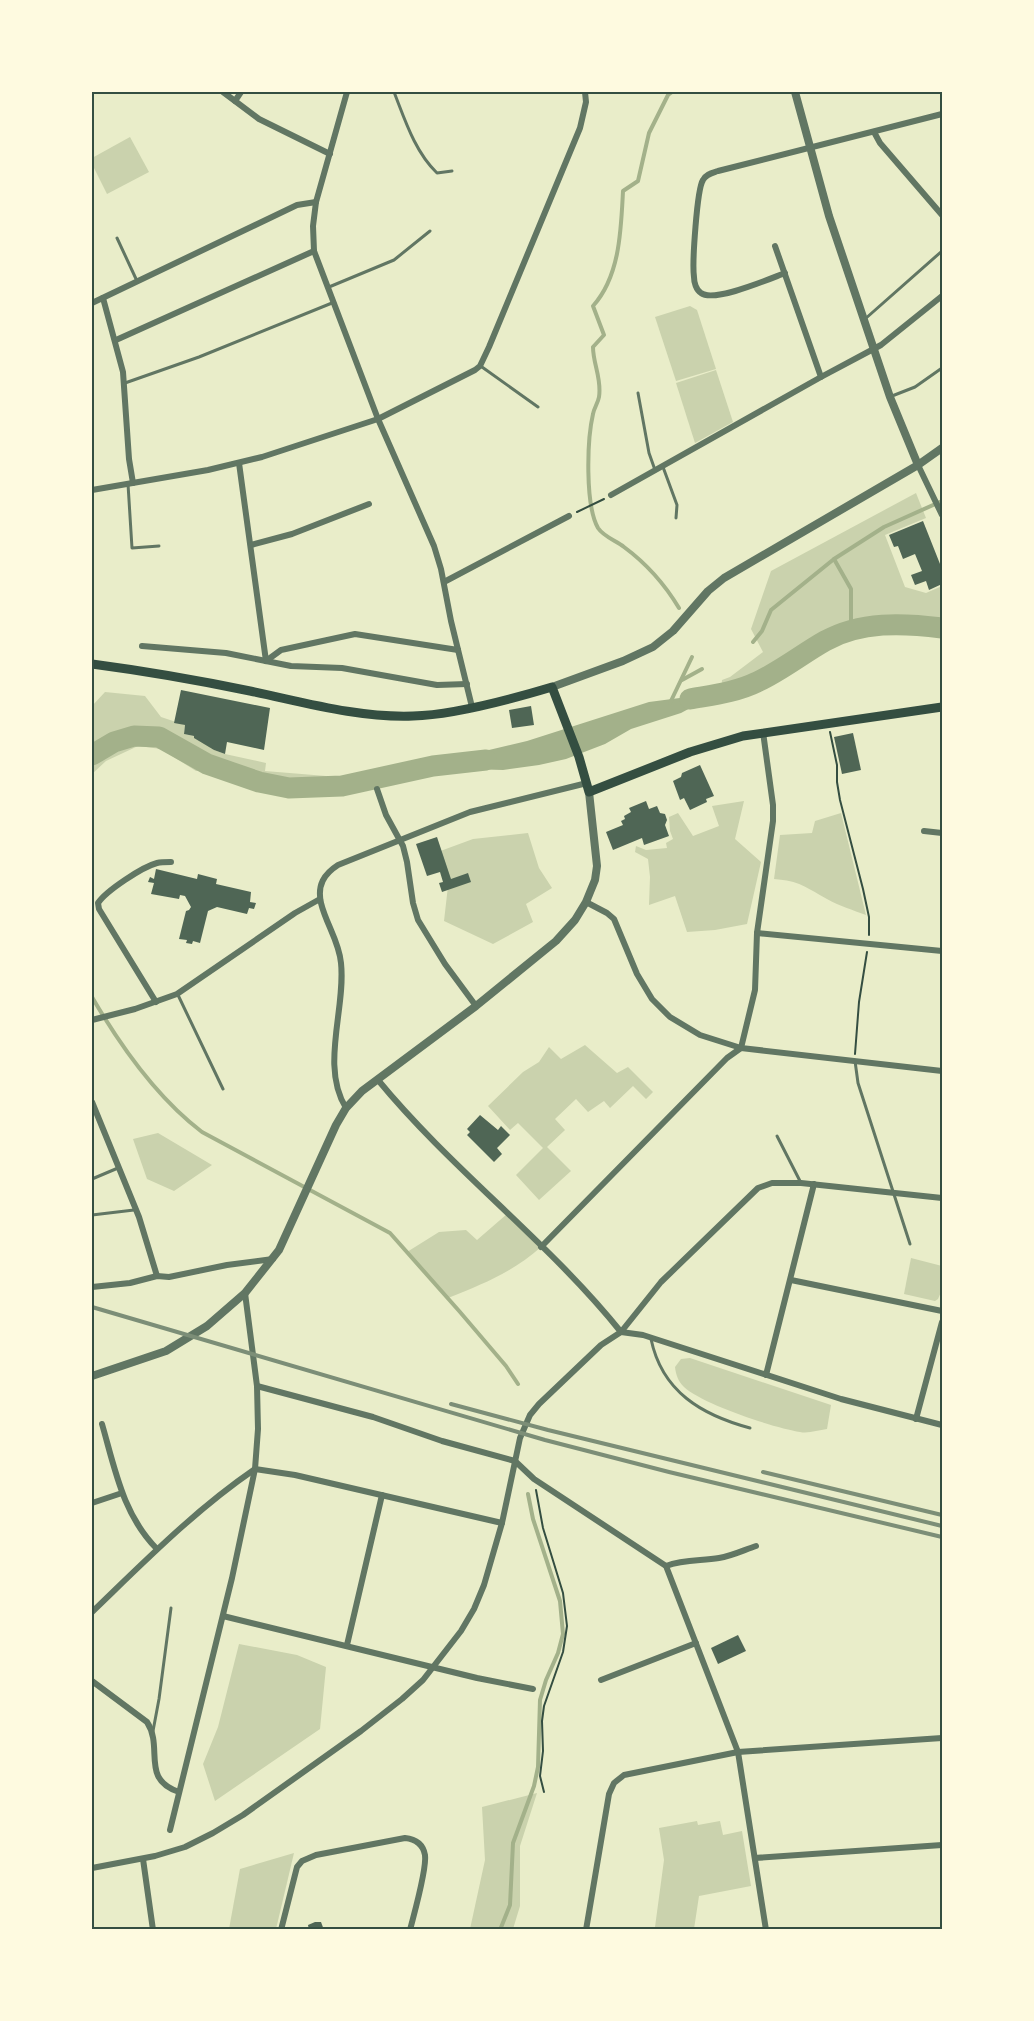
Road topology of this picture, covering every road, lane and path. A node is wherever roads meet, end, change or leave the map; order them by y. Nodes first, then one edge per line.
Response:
1 (223, 92) edge
2 (241, 92) edge
3 (347, 92) edge
4 (394, 92) edge
5 (585, 92) edge
6 (795, 92) edge
7 (235, 101) junction
8 (942, 114) edge
9 (874, 132) junction
10 (809, 148) junction
11 (330, 154) junction
12 (452, 171) dead end
13 (316, 202) junction
14 (942, 215) edge
15 (430, 231) dead end
16 (117, 238) dead end
17 (775, 246) dead end
18 (314, 251) junction
19 (942, 251) edge
20 (785, 273) junction
21 (138, 282) junction
22 (327, 288) junction
23 (942, 296) edge
24 (104, 298) junction
25 (92, 303) edge
26 (332, 303) junction
27 (864, 320) junction
28 (116, 340) junction
29 (873, 348) junction
30 (480, 366) junction
31 (942, 368) edge
32 (821, 377) junction
33 (125, 383) junction
34 (638, 393) dead end
35 (890, 397) junction
36 (538, 407) dead end
37 (378, 419) junction
38 (942, 448) edge
39 (240, 463) junction
40 (918, 465) junction
41 (662, 466) junction
42 (655, 470) junction
43 (131, 484) junction
44 (92, 490) edge
45 (612, 495) dead end
46 (598, 502) dead end
47 (369, 504) dead end
48 (585, 508) dead end
49 (942, 514) edge
50 (569, 516) dead end
51 (676, 518) dead end
52 (251, 545) junction
53 (159, 546) dead end
54 (444, 582) junction
55 (142, 646) dead end
56 (458, 650) junction
57 (266, 661) junction
58 (92, 664) edge
59 (467, 684) junction
60 (552, 687) junction
61 (472, 707) junction
62 (942, 707) edge
63 (828, 722) junction
64 (763, 732) junction
65 (588, 788) junction
66 (377, 789) dead end
67 (924, 831) dead end
68 (942, 833) edge
69 (400, 839) junction
70 (171, 862) dead end
71 (320, 899) junction
72 (586, 902) junction
73 (757, 933) junction
74 (868, 945) junction
75 (942, 951) edge
76 (177, 994) junction
77 (156, 1002) junction
78 (476, 1006) junction
79 (92, 1020) edge
80 (741, 1048) junction
81 (855, 1060) junction
82 (942, 1071) edge
83 (378, 1080) junction
84 (223, 1089) dead end
85 (92, 1102) edge
86 (346, 1108) junction
87 (777, 1136) dead end
88 (119, 1167) junction
89 (92, 1179) edge
90 (801, 1183) junction
91 (814, 1184) junction
92 (893, 1194) junction
93 (942, 1198) edge
94 (136, 1210) junction
95 (92, 1215) edge
96 (910, 1244) dead end
97 (541, 1247) junction
98 (273, 1259) junction
99 (157, 1276) junction
100 (791, 1280) junction
101 (92, 1287) edge
102 (245, 1293) junction
103 (942, 1311) edge
104 (942, 1322) edge
105 (621, 1332) junction
106 (650, 1338) junction
107 (766, 1375) junction
108 (92, 1376) edge
109 (257, 1386) junction
110 (916, 1419) junction
111 (102, 1424) dead end
112 (942, 1425) edge
113 (750, 1428) dead end
114 (515, 1461) junction
115 (255, 1468) junction
116 (534, 1479) junction
117 (122, 1493) junction
118 (382, 1495) junction
119 (92, 1503) edge
120 (502, 1523) junction
121 (756, 1546) dead end
122 (158, 1549) junction
123 (666, 1566) junction
124 (171, 1608) dead end
125 (92, 1612) edge
126 (223, 1616) junction
127 (696, 1643) junction
128 (347, 1645) junction
129 (435, 1666) junction
130 (601, 1680) dead end
131 (92, 1681) edge
132 (533, 1689) dead end
133 (153, 1731) junction
134 (942, 1738) edge
135 (738, 1752) junction
136 (179, 1792) junction
137 (544, 1792) dead end
138 (170, 1830) dead end
139 (942, 1845) edge
140 (755, 1858) junction
141 (143, 1859) junction
142 (92, 1868) edge
143 (153, 1929) edge
144 (281, 1929) edge
145 (410, 1929) edge
146 (586, 1929) edge
147 (766, 1929) edge

1 - 7 street
2 - 7 street
3 - 11 street
4 - 12 lane
5 - 30 street
6 - 10 street
7 - 11 street
8 - 9 street
9 - 10 street
9 - 14 street
10 - 20 street
10 - 27 street
11 - 13 street
13 - 18 street
13 - 21 street
15 - 22 lane
16 - 21 lane
17 - 20 street
18 - 22 street
18 - 28 street
19 - 27 lane
20 - 32 street
21 - 24 street
22 - 26 street
23 - 29 street
24 - 25 street
24 - 28 street
26 - 33 lane
26 - 37 street
27 - 29 street
28 - 33 street
29 - 32 street
29 - 35 street
30 - 36 lane
30 - 37 street
31 - 35 lane
32 - 41 street
33 - 43 street
34 - 42 lane
35 - 40 street
37 - 39 street
37 - 54 street
38 - 40 street
39 - 43 street
39 - 52 street
40 - 49 street
40 - 60 street
41 - 42 street
41 - 51 lane
42 - 45 street
43 - 44 street
43 - 53 lane
46 - 48 path
47 - 52 street
50 - 54 street
52 - 57 street
54 - 56 street
55 - 57 street
56 - 57 street
56 - 59 street
57 - 59 street
58 - 61 main road
59 - 61 street
60 - 61 main road
60 - 65 main road
62 - 63 main road
63 - 64 main road
63 - 74 path
64 - 65 main road
64 - 73 street
65 - 69 street
65 - 72 street
66 - 69 street
67 - 68 street
69 - 71 street
69 - 78 street
70 - 77 street
71 - 76 street
71 - 86 street
72 - 78 street
72 - 80 street
73 - 74 street
73 - 80 street
74 - 75 street
74 - 81 path
76 - 77 street
76 - 84 lane
77 - 79 street
78 - 83 street
80 - 81 street
80 - 97 street
81 - 82 street
81 - 92 lane
83 - 86 street
83 - 97 street
85 - 88 street
86 - 98 street
87 - 90 lane
88 - 89 lane
88 - 94 street
90 - 91 street
90 - 105 street
91 - 92 street
91 - 100 street
92 - 93 street
92 - 96 lane
94 - 95 lane
94 - 99 street
97 - 105 street
98 - 99 street
98 - 102 street
99 - 101 street
100 - 103 street
100 - 107 street
102 - 108 street
102 - 109 street
104 - 110 street
105 - 106 street
105 - 114 street
106 - 107 street
106 - 113 lane
107 - 110 street
109 - 114 street
109 - 115 street
110 - 112 street
111 - 117 street
114 - 116 street
114 - 120 street
115 - 118 street
115 - 122 street
115 - 126 street
116 - 123 street
116 - 137 path
117 - 119 street
117 - 122 street
118 - 120 street
118 - 128 street
120 - 129 street
121 - 123 street
122 - 125 street
123 - 127 street
124 - 133 lane
126 - 128 street
126 - 136 street
127 - 130 street
127 - 135 street
128 - 129 street
129 - 132 street
129 - 141 street
131 - 133 street
133 - 136 street
134 - 135 street
135 - 140 street
135 - 146 street
136 - 138 street
139 - 140 street
140 - 147 street
141 - 142 street
141 - 143 street
144 - 145 street

